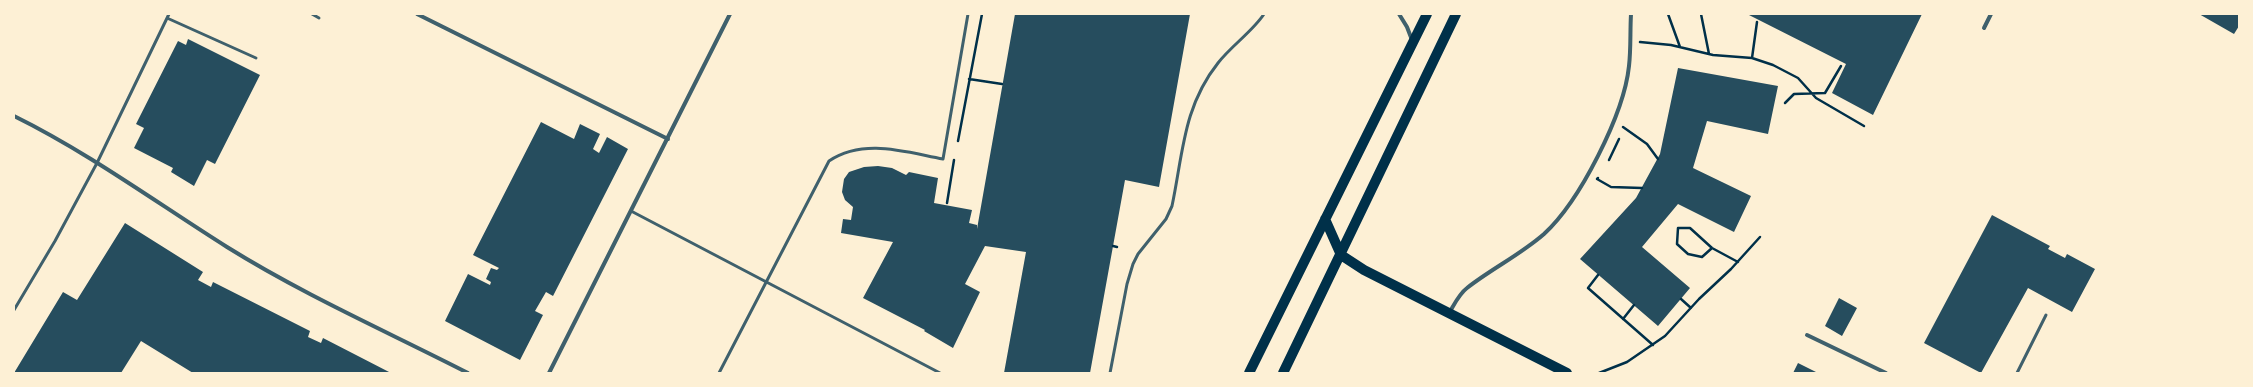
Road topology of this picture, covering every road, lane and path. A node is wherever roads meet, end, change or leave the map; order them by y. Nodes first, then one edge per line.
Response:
1 (169, 14) edge
2 (312, 14) edge
3 (417, 14) edge
4 (730, 14) edge
5 (968, 14) edge
6 (982, 14) edge
7 (1268, 14) edge
8 (1399, 14) edge
9 (1427, 14) edge
10 (1456, 14) edge
11 (1630, 14) edge
12 (1668, 14) edge
13 (1701, 14) edge
14 (1991, 14) edge
15 (1264, 15) edge
16 (167, 18) junction
17 (319, 18) dead end
18 (1757, 22) dead end
19 (1984, 28) dead end
20 (1637, 42) dead end
21 (1413, 44) junction
22 (1680, 48) junction
23 (1709, 54) junction
24 (256, 58) dead end
25 (1752, 58) junction
26 (1841, 66) dead end
27 (969, 80) junction
28 (1002, 84) dead end
29 (1810, 92) junction
30 (1785, 103) dead end
31 (14, 116) edge
32 (1864, 126) dead end
33 (1623, 128) dead end
34 (668, 139) junction
35 (957, 142) dead end
36 (955, 157) dead end
37 (1658, 159) dead end
38 (97, 163) junction
39 (947, 204) dead end
40 (631, 211) junction
41 (1325, 219) junction
42 (1760, 237) dead end
43 (1113, 246) dead end
44 (1117, 247) dead end
45 (1712, 248) junction
46 (1341, 255) junction
47 (1738, 262) junction
48 (1598, 275) dead end
49 (766, 283) junction
50 (1681, 299) dead end
51 (1634, 305) dead end
52 (1690, 308) junction
53 (14, 310) edge
54 (1448, 313) junction
55 (2046, 315) dead end
56 (1623, 319) junction
57 (1807, 335) dead end
58 (1653, 345) junction
59 (468, 373) edge
60 (549, 373) edge
61 (719, 373) edge
62 (940, 373) edge
63 (1110, 373) edge
64 (1249, 373) edge
65 (1283, 373) edge
66 (1567, 373) edge
67 (1599, 373) edge
68 (1886, 373) edge
69 (2017, 373) edge

1 - 16 lane
2 - 17 lane
3 - 34 street
4 - 34 street
5 - 49 lane
6 - 27 path
7 - 15 lane
8 - 21 street
9 - 21 main road
10 - 46 main road
11 - 54 street
12 - 22 path
13 - 23 path
14 - 19 street
15 - 63 lane
16 - 24 lane
16 - 38 lane
18 - 25 path
20 - 22 path
21 - 41 main road
22 - 23 path
23 - 25 path
25 - 29 path
26 - 29 path
27 - 28 path
27 - 35 path
29 - 30 path
29 - 32 path
31 - 38 street
33 - 37 path
34 - 40 street
36 - 39 path
38 - 53 lane
38 - 59 street
40 - 49 lane
40 - 60 street
41 - 46 main road
41 - 64 main road
42 - 47 path
43 - 44 path
45 - 45 path
45 - 47 path
46 - 54 main road
46 - 65 main road
47 - 52 path
48 - 56 path
49 - 61 lane
49 - 62 lane
50 - 52 path
51 - 56 path
52 - 58 path
54 - 66 main road
55 - 69 lane
56 - 58 path
57 - 68 street
58 - 67 path

